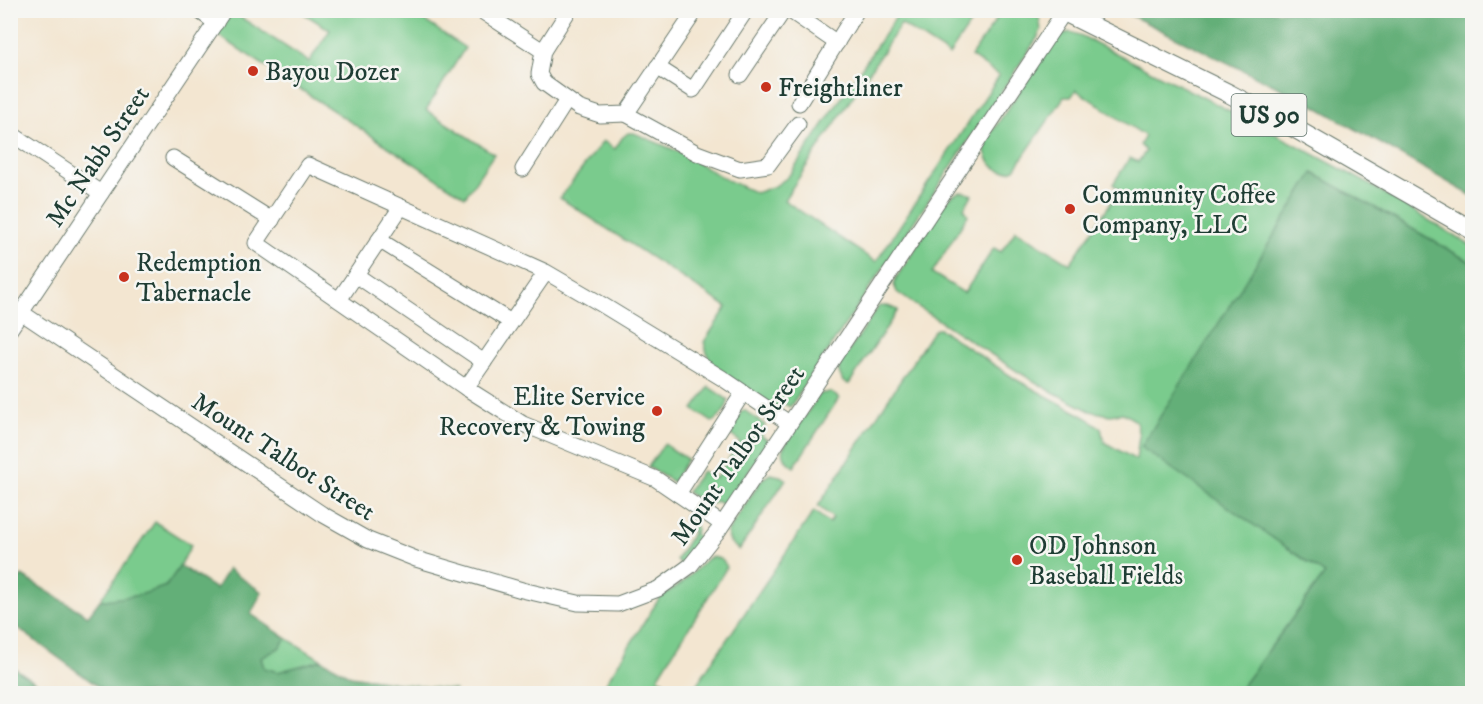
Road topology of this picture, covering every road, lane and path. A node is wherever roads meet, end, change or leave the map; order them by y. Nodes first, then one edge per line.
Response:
1 (198, 10) edge
2 (480, 10) edge
3 (569, 10) edge
4 (696, 10) edge
5 (746, 10) edge
6 (784, 10) edge
7 (789, 10) edge
8 (854, 11) edge
9 (1062, 11) edge
10 (220, 17) edge
11 (837, 43) junction
12 (543, 51) junction
13 (657, 67) junction
14 (740, 75) dead end
15 (567, 100) junction
16 (799, 103) dead end
17 (626, 114) junction
18 (798, 124) dead end
19 (10, 133) edge
20 (173, 158) dead end
21 (523, 169) dead end
22 (101, 193) junction
23 (401, 207) junction
24 (272, 220) junction
25 (1473, 230) edge
26 (379, 240) junction
27 (546, 272) junction
28 (356, 275) junction
29 (339, 300) junction
30 (22, 313) junction
31 (511, 322) junction
32 (10, 329) edge
33 (484, 362) junction
34 (466, 388) junction
35 (743, 393) junction
36 (789, 423) junction
37 (678, 494) junction
38 (722, 524) junction

1 - 10 street
2 - 12 street
3 - 12 street
4 - 13 street
5 - 13 street
6 - 14 street
7 - 11 street
8 - 11 street
9 - 25 main road, US 90
9 - 36 street, Mount Talbot Street
10 - 22 street, Mc Nabb Street
11 - 16 street
12 - 15 street
13 - 17 street
15 - 17 street
15 - 21 street
17 - 18 street
19 - 22 street
20 - 24 street
22 - 30 street, Mc Nabb Street
23 - 24 street
23 - 26 street
23 - 27 street
24 - 29 street
26 - 28 street
26 - 31 street
27 - 31 street
27 - 35 street
28 - 29 street
28 - 33 street
29 - 34 street
30 - 32 street, Mc Nabb Street
30 - 38 street, Mount Talbot Street
31 - 33 street
33 - 34 street
34 - 37 street
35 - 36 street
35 - 37 street
36 - 38 street, Mount Talbot Street
37 - 38 street

